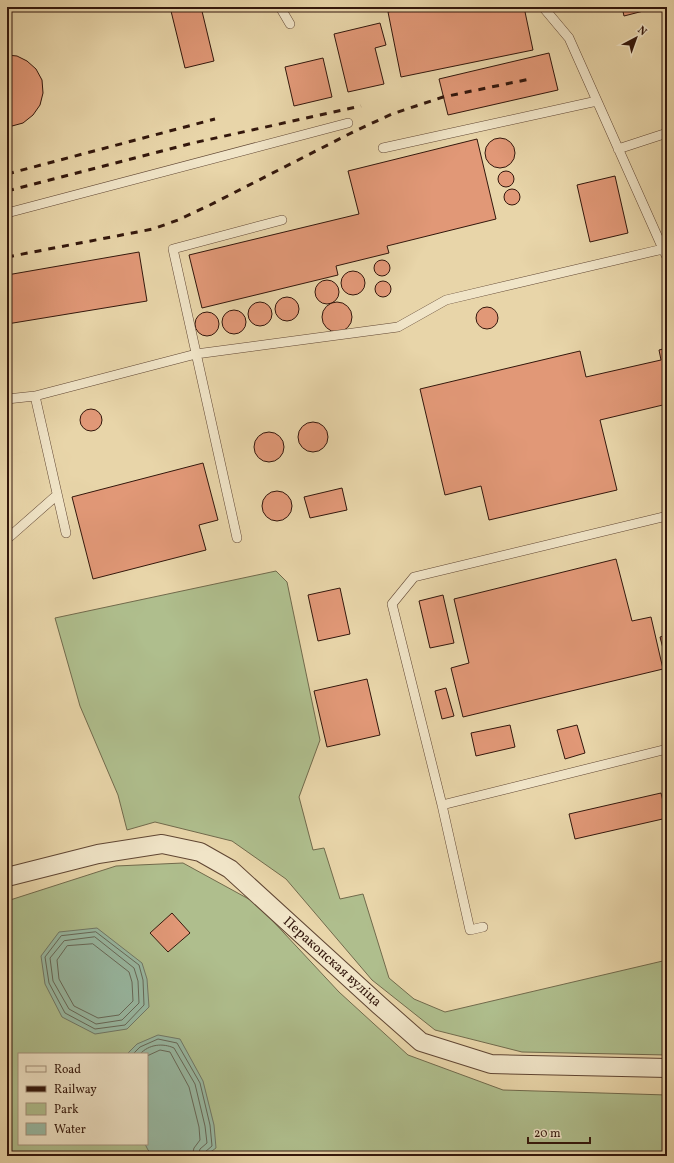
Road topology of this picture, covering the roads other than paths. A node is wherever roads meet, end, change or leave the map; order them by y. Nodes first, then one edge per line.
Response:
1 (280, 7) edge
2 (543, 7) edge
3 (290, 24) dead end
4 (597, 101) junction
5 (348, 123) dead end
6 (667, 133) edge
7 (384, 148) dead end
8 (618, 149) junction
9 (7, 213) edge
10 (282, 220) dead end
11 (666, 251) edge
12 (196, 354) junction
13 (35, 396) junction
14 (7, 399) edge
15 (57, 496) junction
16 (667, 516) edge
17 (66, 533) dead end
18 (237, 538) dead end
19 (7, 539) edge
20 (667, 749) edge
21 (442, 805) junction
22 (7, 877) edge
23 (483, 926) dead end
24 (667, 1068) edge

1 - 3 lane
2 - 4 lane
4 - 7 lane
4 - 8 lane
5 - 9 lane
6 - 8 lane
8 - 11 lane
10 - 12 lane
11 - 12 lane
12 - 13 lane
12 - 18 lane
13 - 14 lane
13 - 15 lane
15 - 17 lane
15 - 19 lane
16 - 21 lane
20 - 21 lane
21 - 23 lane
22 - 24 street, Перакопская вуліца

